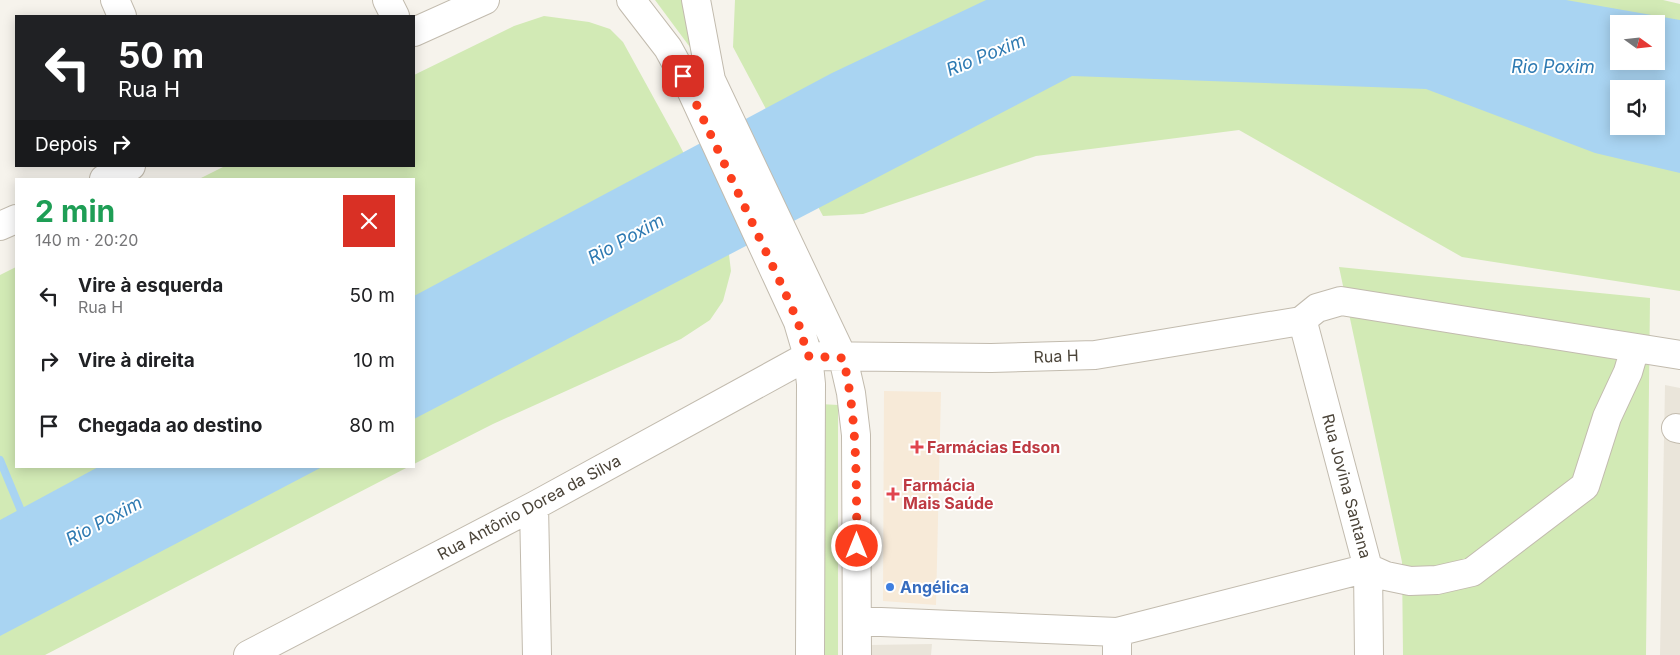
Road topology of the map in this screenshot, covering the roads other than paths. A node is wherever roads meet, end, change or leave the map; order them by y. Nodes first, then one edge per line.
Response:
1 (115, 0) edge
2 (387, 0) edge
3 (486, 0) edge
4 (631, 0) edge
5 (696, 0) edge
6 (122, 15) edge
7 (394, 15) edge
8 (415, 32) edge
9 (701, 85) junction
10 (129, 167) edge
11 (106, 178) edge
12 (15, 219) edge
13 (0, 226) edge
14 (787, 268) junction
15 (1301, 321) junction
16 (1635, 348) junction
17 (1680, 355) edge
18 (808, 356) junction
19 (843, 358) junction
20 (534, 506) junction
21 (1368, 568) junction
22 (857, 621) junction
23 (1117, 643) edge
24 (248, 655) edge
25 (537, 655) edge
26 (810, 655) edge
27 (857, 655) edge
28 (1368, 655) edge

1 - 6 street
2 - 7 street
3 - 8 street
4 - 9 street
5 - 9 street
9 - 14 street
10 - 11 street
12 - 13 street
14 - 18 street
14 - 19 street
15 - 16 street
15 - 19 street, Rua H
15 - 21 street, Rua Jovina Santana
16 - 17 street
16 - 21 street
18 - 19 street, Rua H
18 - 20 street, Rua Antônio Dorea da Silva
18 - 26 street
19 - 22 street
20 - 24 street, Rua Antônio Dorea da Silva
20 - 25 street
21 - 23 street
21 - 28 street, Rua Jovina Santana
22 - 23 street
22 - 27 street

